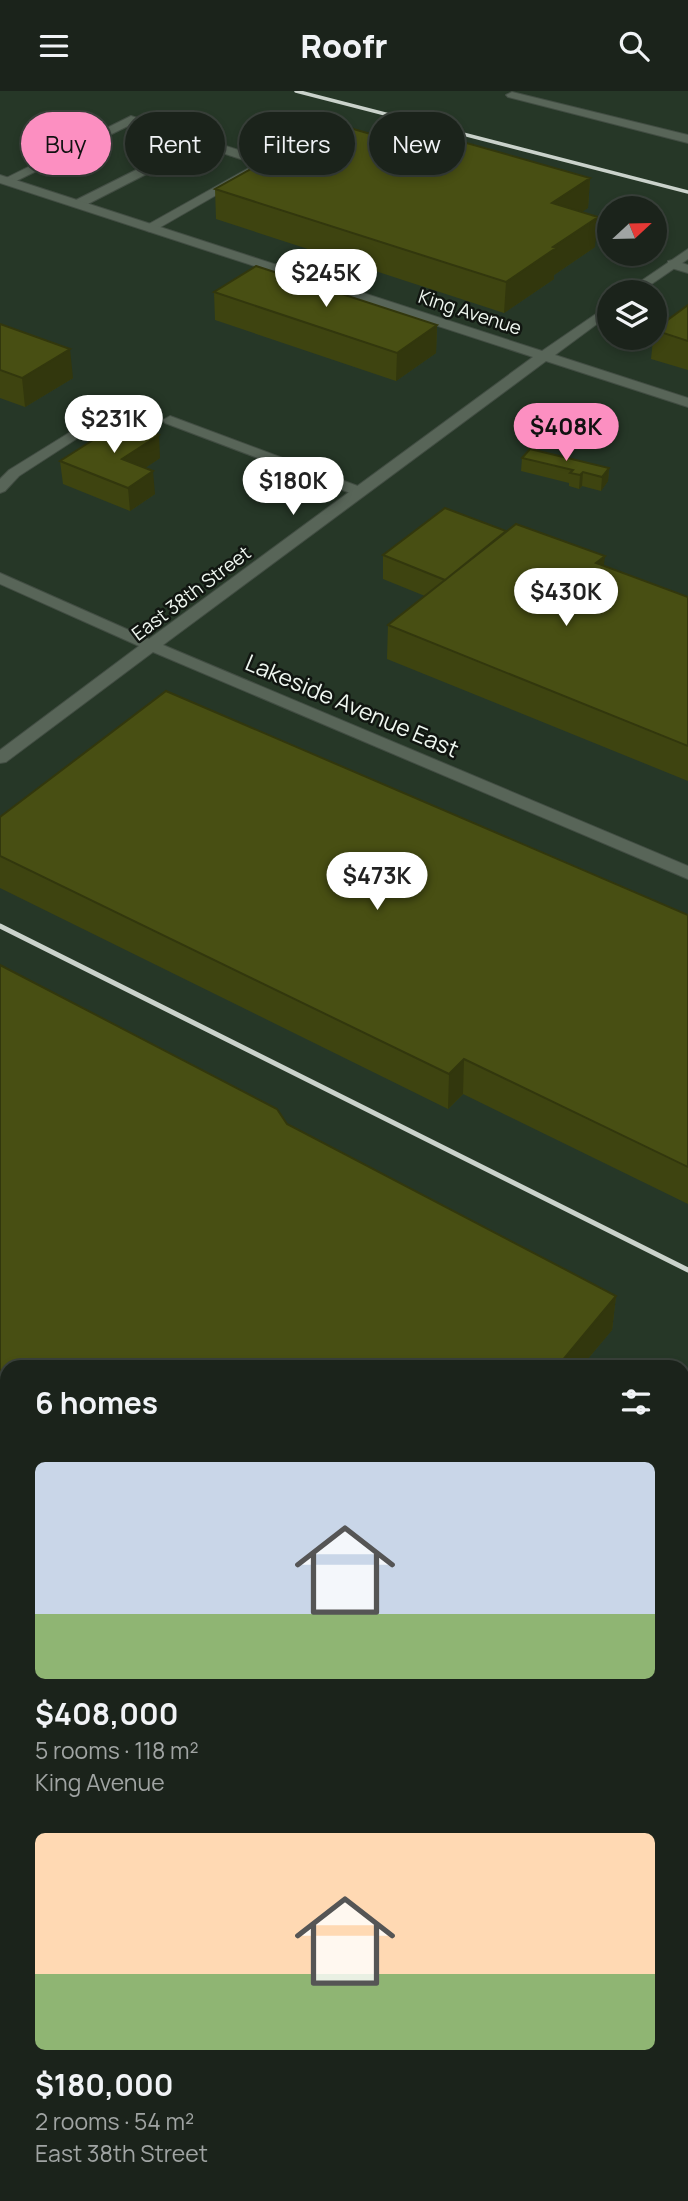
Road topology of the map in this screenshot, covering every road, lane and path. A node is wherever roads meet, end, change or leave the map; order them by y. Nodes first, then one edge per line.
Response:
1 (512, 95) dead end
2 (125, 123) edge
3 (688, 139) edge
4 (225, 150) edge
5 (135, 175) edge
6 (3, 180) edge
7 (78, 204) junction
8 (152, 228) junction
9 (688, 253) edge
10 (673, 264) junction
11 (688, 269) edge
12 (650, 280) edge
13 (597, 317) edge
14 (542, 355) junction
15 (688, 403) edge
16 (170, 420) dead end
17 (85, 427) dead end
18 (0, 488) edge
19 (358, 491) junction
20 (0, 578) edge
21 (152, 646) junction
22 (0, 758) edge
23 (688, 873) edge

1 - 3 street
2 - 6 street
4 - 8 street
5 - 7 street
6 - 7 street, King Avenue
7 - 8 street, King Avenue
8 - 14 street, King Avenue
9 - 10 street
10 - 11 street
10 - 12 street
13 - 14 street, East 38th Street
14 - 15 street, King Avenue
14 - 19 street, East 38th Street
16 - 19 street
17 - 18 street
19 - 21 street, East 38th Street
20 - 21 street, Lakeside Avenue East
21 - 22 street, East 38th Street
21 - 23 street, Lakeside Avenue East

